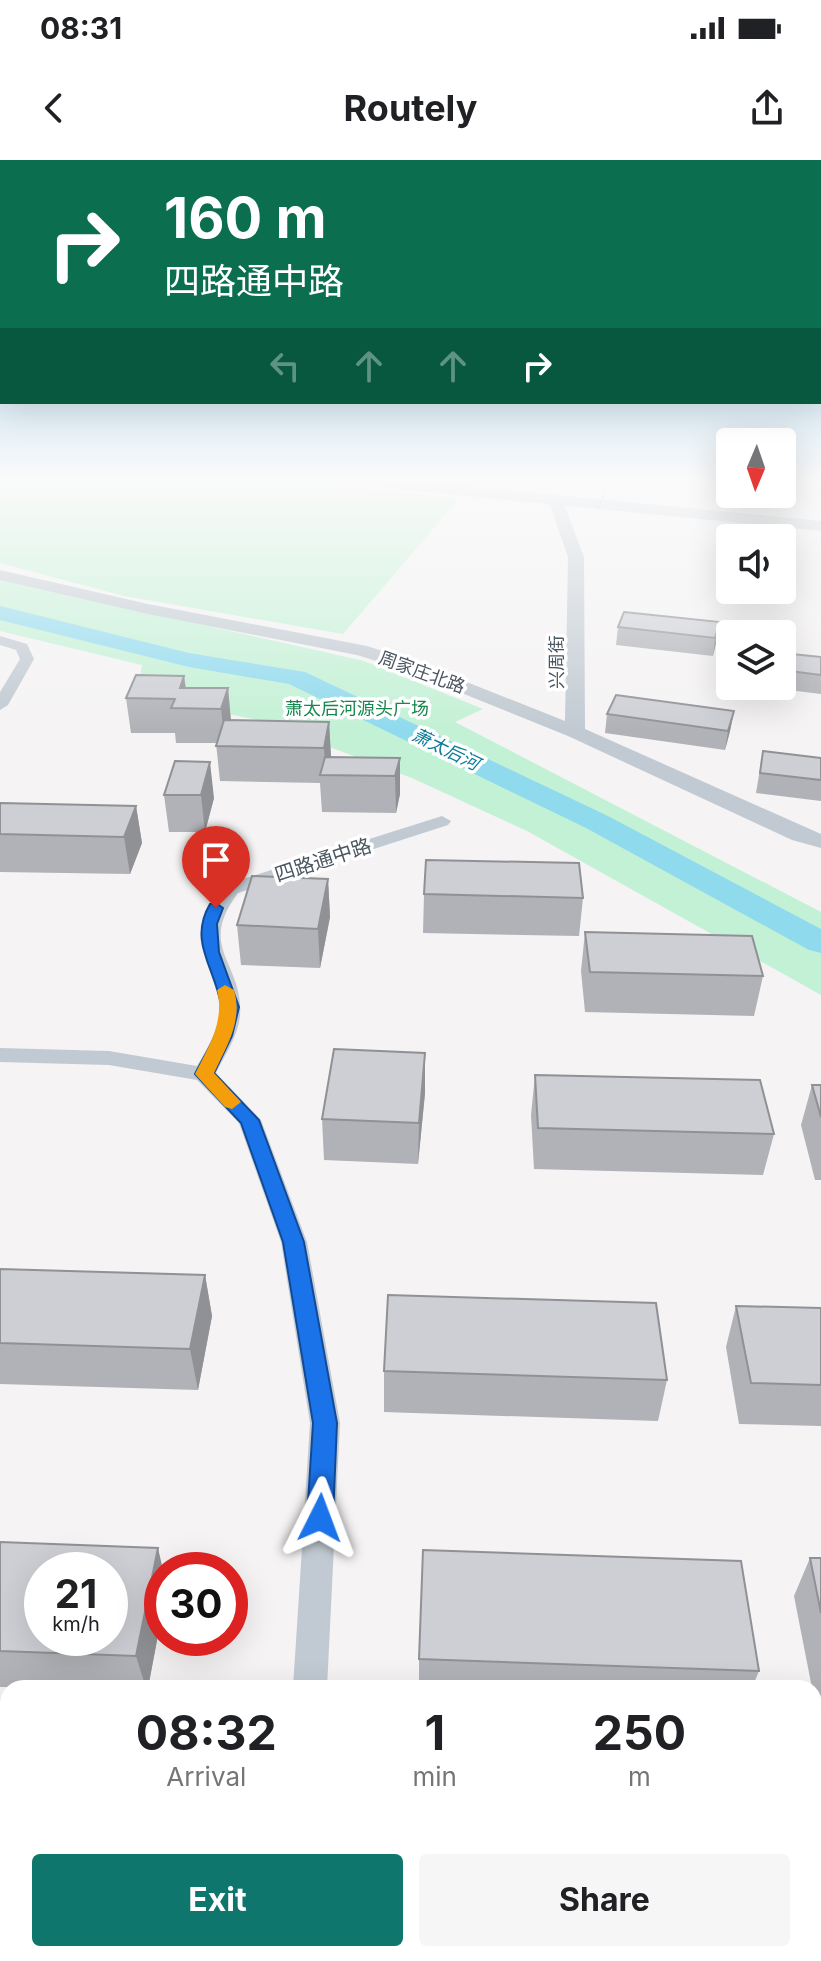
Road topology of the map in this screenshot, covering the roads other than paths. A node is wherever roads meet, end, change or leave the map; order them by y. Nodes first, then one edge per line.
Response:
1 (576, 563) edge
2 (0, 575) edge
3 (0, 640) edge
4 (0, 705) edge
5 (575, 732) junction
6 (442, 821) dead end
7 (821, 841) edge
8 (0, 1055) edge
9 (204, 1074) junction
10 (310, 1680) edge

1 - 5 street, 兴周街
2 - 5 street, 周家庄北路
3 - 4 street
5 - 7 street, 周家庄北路
6 - 9 street, 四路通中路
8 - 9 street
9 - 10 street

